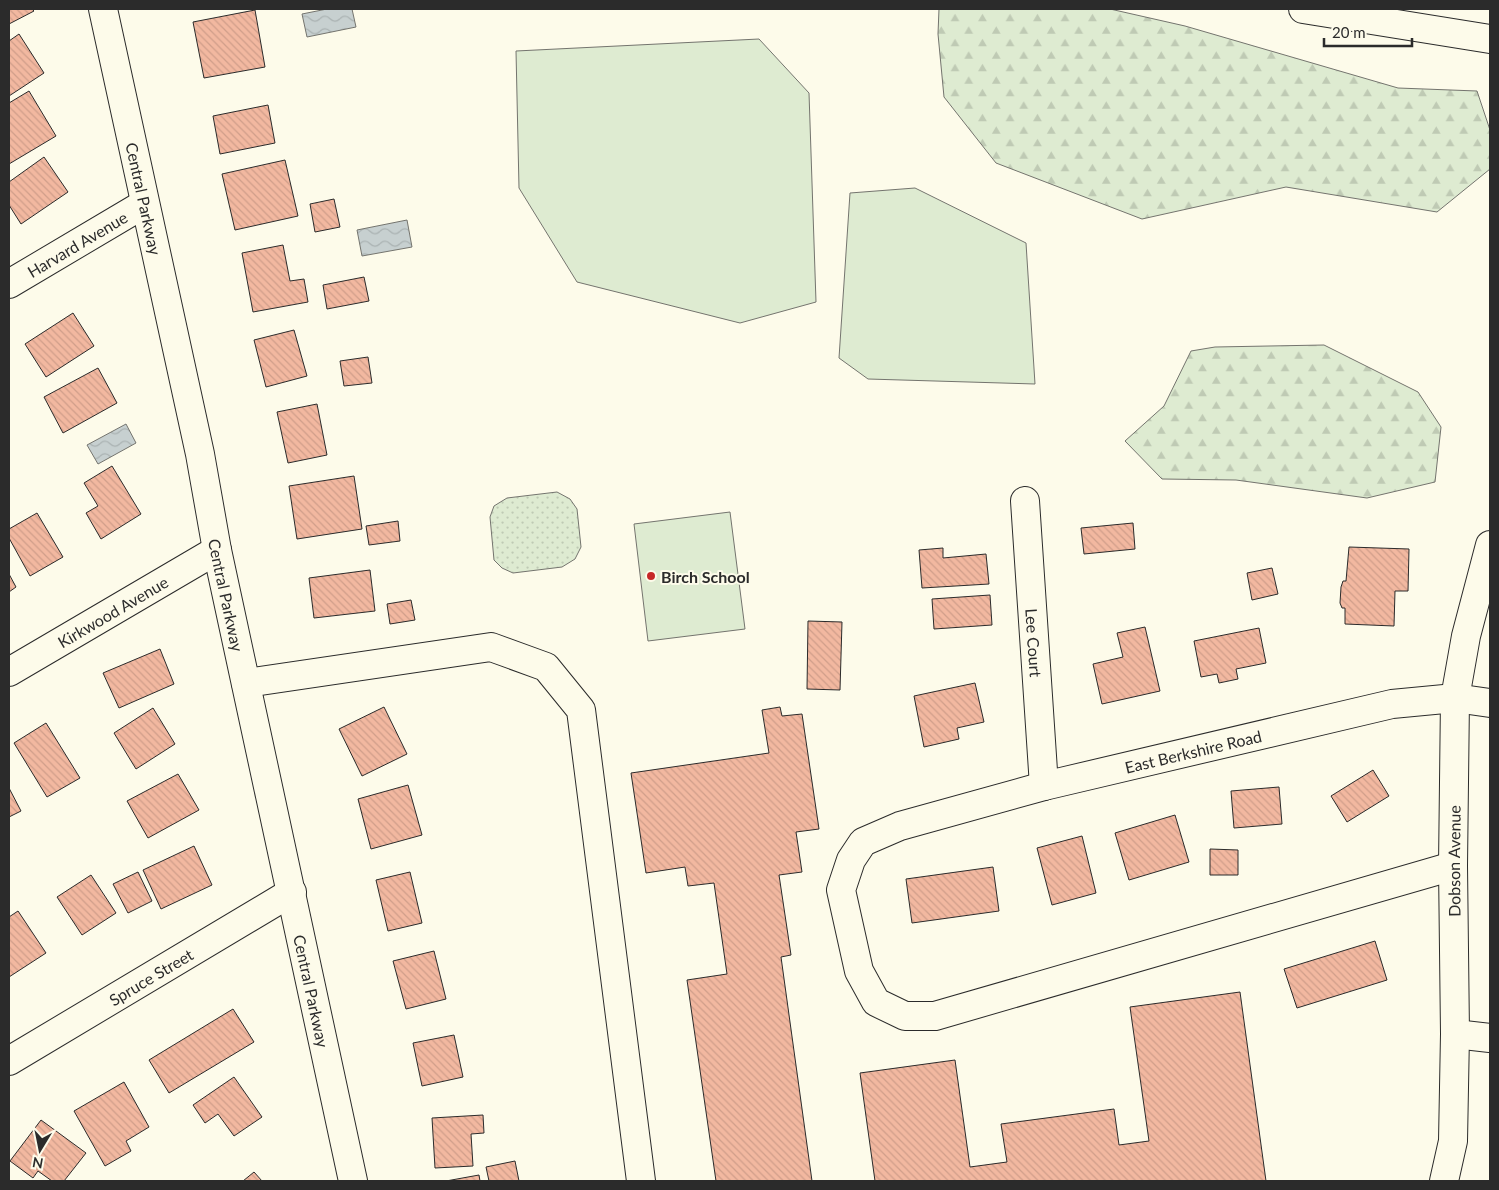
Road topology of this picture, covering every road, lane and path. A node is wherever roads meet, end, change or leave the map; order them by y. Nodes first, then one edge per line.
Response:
1 (103, 9) edge
2 (1303, 9) edge
3 (1490, 39) edge
4 (144, 204) junction
5 (9, 284) edge
6 (1025, 501) dead end
7 (1490, 544) edge
8 (217, 550) junction
9 (9, 672) edge
10 (246, 683) junction
11 (1455, 698) junction
12 (1490, 702) edge
13 (1044, 786) junction
14 (1453, 866) junction
15 (292, 892) junction
16 (1455, 1034) junction
17 (1490, 1038) edge
18 (9, 1061) edge
19 (353, 1181) edge
20 (641, 1181) edge
21 (1444, 1181) edge

1 - 4 street, Central Parkway
2 - 3 street
4 - 5 street, Harvard Avenue
4 - 8 street, Central Parkway
6 - 13 street, Lee Court
7 - 11 street, Dobson Avenue
8 - 9 street, Kirkwood Avenue
8 - 10 street, Central Parkway
10 - 15 street, Central Parkway
10 - 20 street
11 - 12 street, East Berkshire Road
11 - 13 street, East Berkshire Road
11 - 14 street, Dobson Avenue
13 - 14 street, East Berkshire Road
14 - 16 street, Dobson Avenue
15 - 18 street, Spruce Street
15 - 19 street, Central Parkway
16 - 17 street
16 - 21 street, Dobson Avenue

